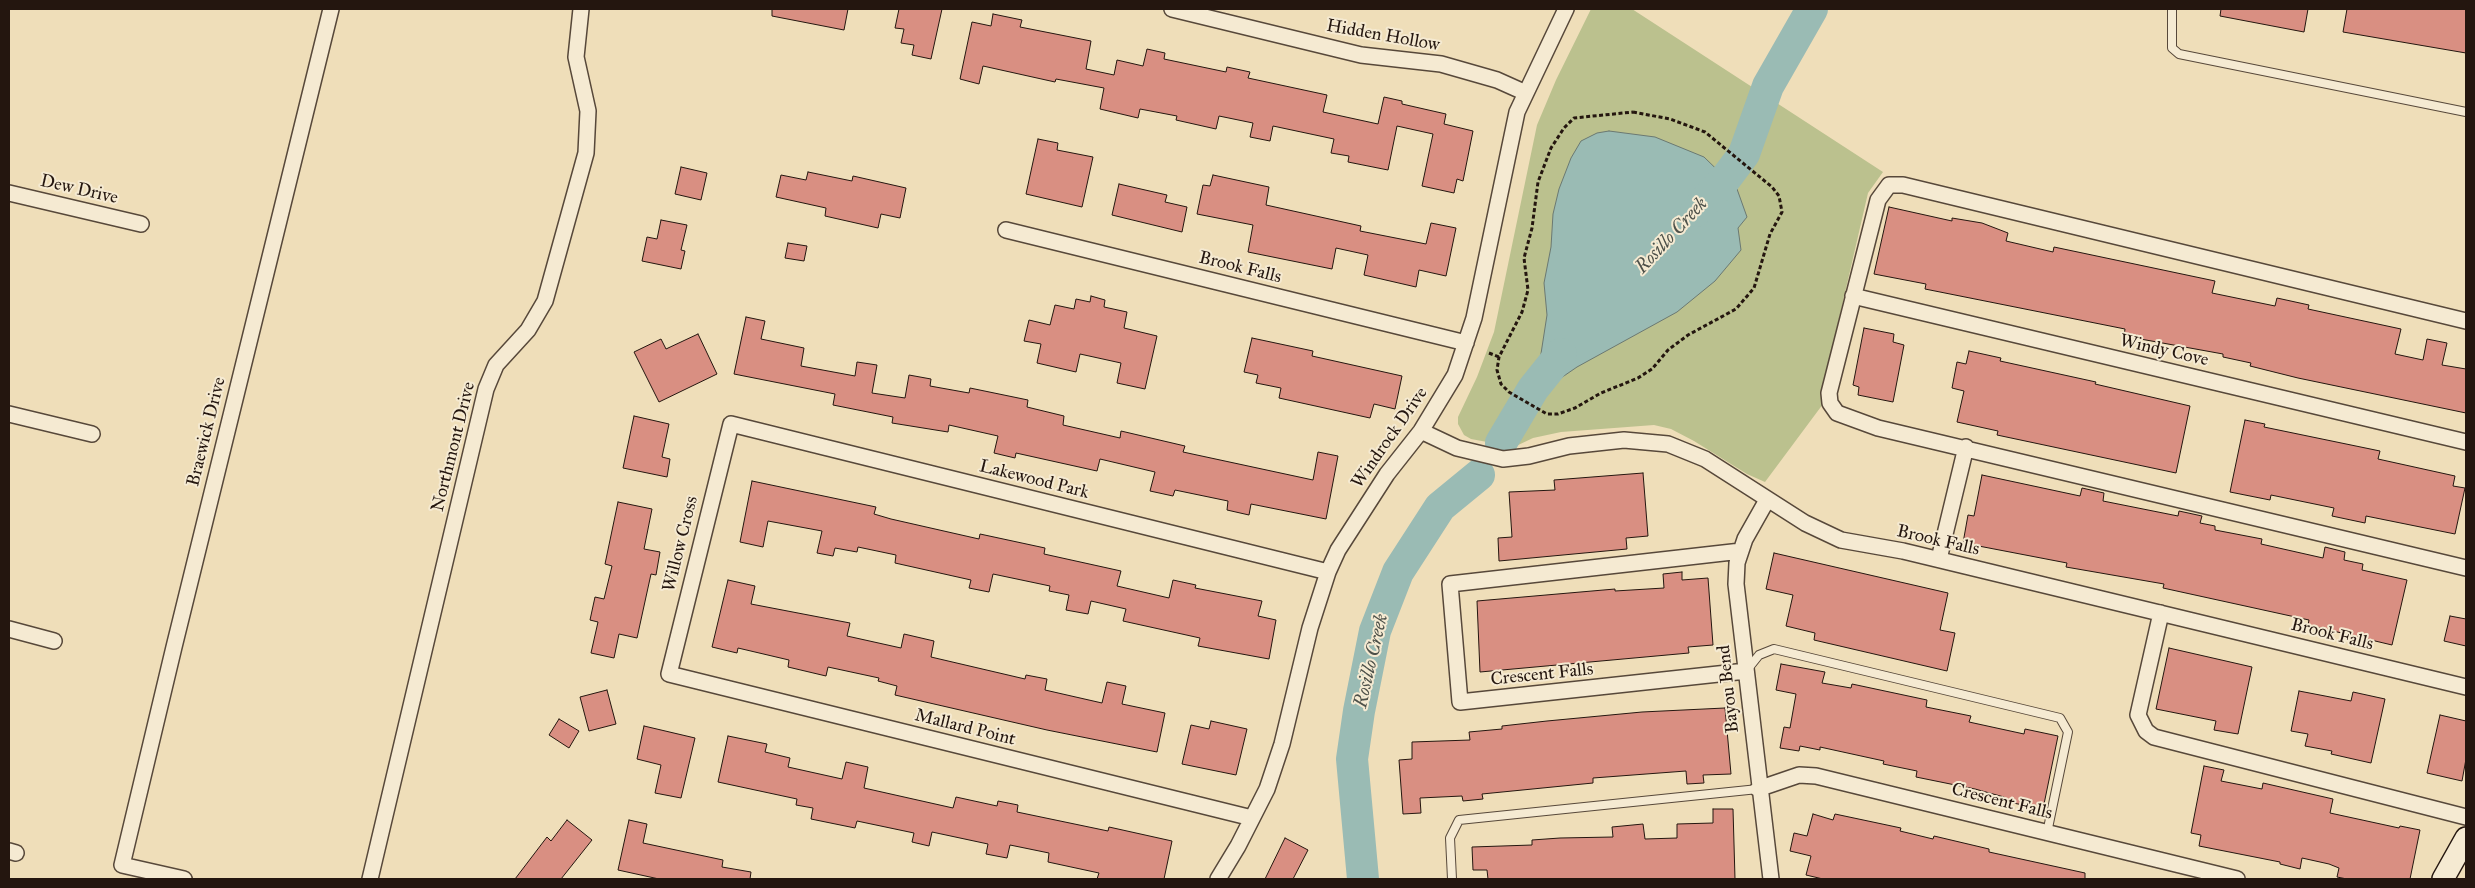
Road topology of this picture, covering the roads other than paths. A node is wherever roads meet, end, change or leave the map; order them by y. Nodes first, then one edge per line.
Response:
1 (331, 9) edge
2 (581, 9) edge
3 (1172, 9) edge
4 (1566, 9) edge
5 (2172, 9) edge
6 (1526, 93) junction
7 (2466, 112) edge
8 (9, 193) edge
9 (141, 224) dead end
10 (1006, 230) dead end
11 (1853, 296) junction
12 (2466, 321) edge
13 (1466, 343) junction
14 (9, 414) edge
15 (730, 424) joint
16 (1421, 431) junction
17 (92, 434) dead end
18 (2466, 442) edge
19 (1966, 447) junction
20 (1767, 500) junction
21 (1741, 551) junction
22 (1939, 560) junction
23 (2466, 568) edge
24 (1328, 572) junction
25 (2161, 613) junction
26 (9, 630) edge
27 (54, 641) dead end
28 (1746, 671) junction
29 (669, 674) joint
30 (2466, 687) edge
31 (1758, 789) junction
32 (2466, 817) edge
33 (1252, 818) junction
34 (2047, 833) junction
35 (2466, 838) edge
36 (184, 879) edge
37 (370, 879) edge
38 (1218, 879) edge
39 (1452, 879) edge
40 (1770, 879) edge
41 (2237, 879) edge
42 (2443, 879) edge

1 - 36 street, Braewick Drive
2 - 37 street, Northmont Drive
3 - 6 street, Hidden Hollow
4 - 6 street, Windrock Drive
5 - 7 lane
6 - 13 street, Windrock Drive
8 - 9 street, Dew Drive
10 - 13 street, Brook Falls
11 - 12 street
11 - 18 street, Windy Cove
11 - 19 street
13 - 16 street, Windrock Drive
14 - 17 street
15 - 24 street, Lakewood Park
15 - 29 street, Willow Cross
16 - 20 street, Brook Falls
16 - 24 street, Windrock Drive
19 - 22 street
19 - 23 street
20 - 21 street, Bayou Bend
20 - 22 street, Brook Falls
21 - 28 street, Bayou Bend
21 - 28 street, Crescent Falls
22 - 25 street, Brook Falls
24 - 33 street, Windrock Drive
25 - 30 street, Brook Falls
25 - 32 street
26 - 27 street
28 - 31 street, Bayou Bend
28 - 34 lane
29 - 33 street, Mallard Point
31 - 34 street, Crescent Falls
31 - 39 lane
31 - 40 street, Bayou Bend
33 - 38 street, Windrock Drive
34 - 41 street, Crescent Falls
35 - 42 main road

